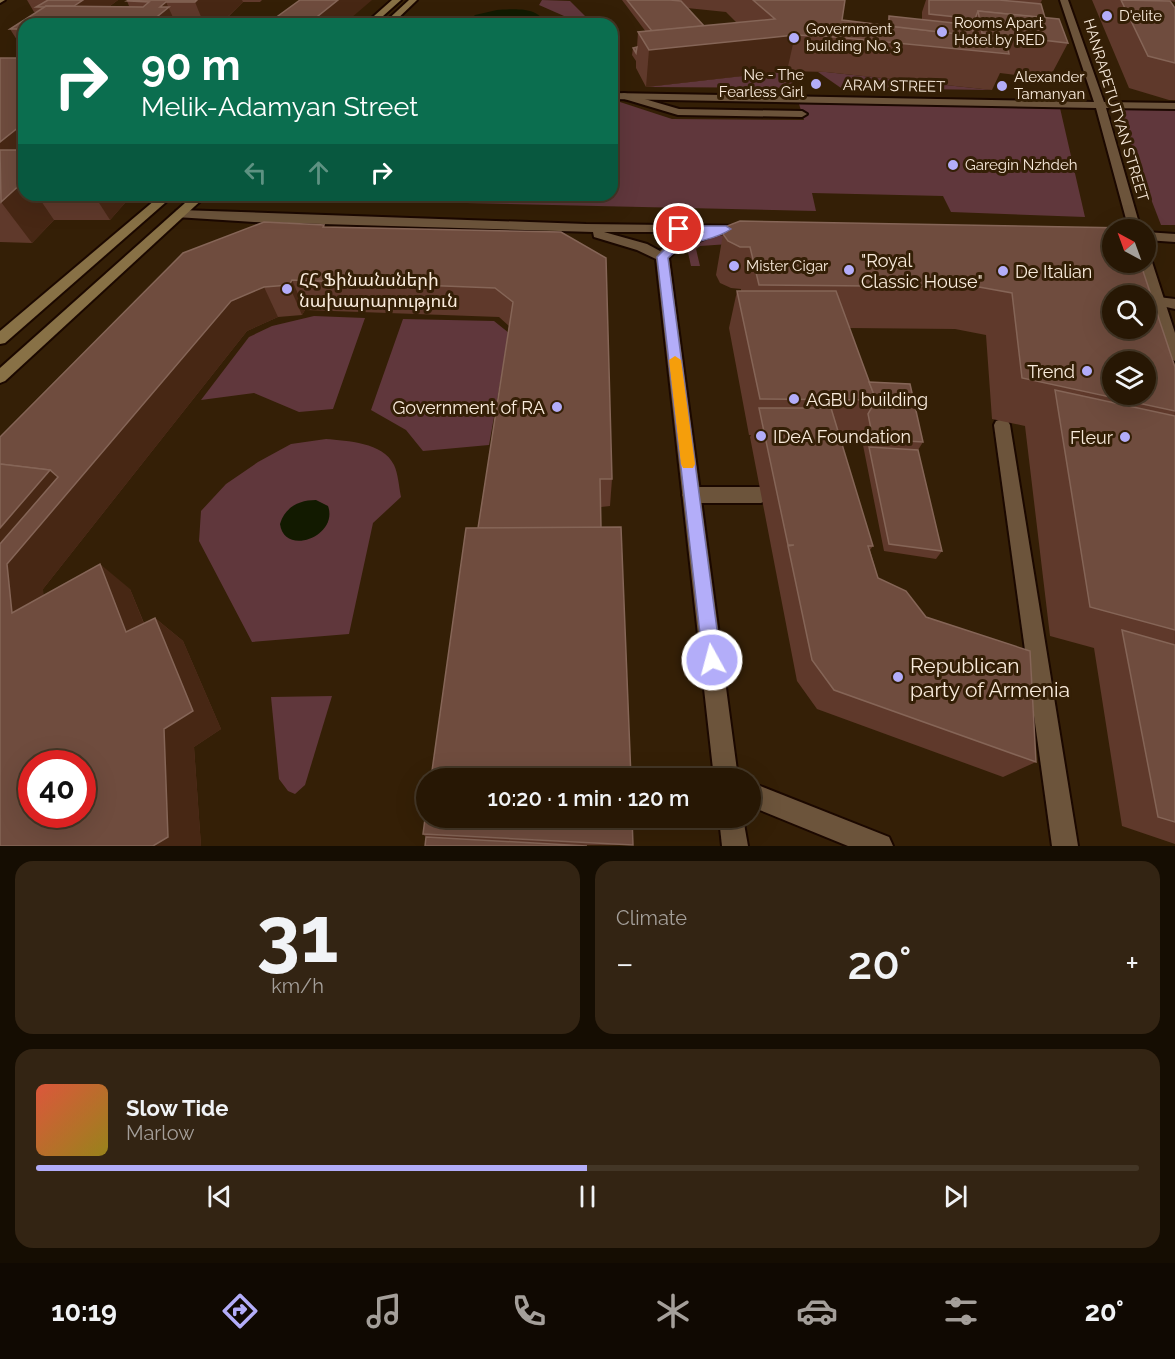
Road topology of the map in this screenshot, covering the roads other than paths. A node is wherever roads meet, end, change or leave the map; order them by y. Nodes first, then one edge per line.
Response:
1 (398, 0) edge
2 (413, 0) edge
3 (1064, 0) edge
4 (376, 18) edge
5 (394, 18) edge
6 (618, 96) edge
7 (624, 96) junction
8 (782, 99) junction
9 (1100, 105) junction
10 (1175, 106) edge
11 (802, 114) dead end
12 (789, 116) junction
13 (161, 201) edge
14 (194, 201) edge
15 (180, 214) junction
16 (1132, 219) edge
17 (565, 227) junction
18 (726, 229) junction
19 (760, 230) edge
20 (1156, 237) edge
21 (1175, 238) edge
22 (662, 257) junction
23 (1149, 273) edge
24 (1158, 301) junction
25 (1175, 304) edge
26 (0, 339) edge
27 (1175, 356) edge
28 (0, 377) edge
29 (1002, 425) dead end
30 (691, 495) junction
31 (761, 495) dead end
32 (725, 768) edge
33 (761, 798) edge
34 (732, 828) edge
35 (735, 846) edge
36 (880, 846) edge
37 (1065, 846) edge

1 - 4 main road
2 - 5 main road
3 - 9 street, HANRAPETUTYAN STREET
6 - 7 street, ARAM STREET
7 - 8 street, ARAM STREET
7 - 12 street
8 - 9 street, ARAM STREET
8 - 12 street
9 - 10 street, ARAM STREET
9 - 16 street, HANRAPETUTYAN STREET
11 - 12 street
13 - 26 main road
14 - 15 main road
15 - 17 street
15 - 28 main road
17 - 18 street
17 - 22 street
18 - 19 street
18 - 22 street
20 - 21 street
22 - 30 street
23 - 24 street
24 - 25 street
24 - 27 street
29 - 37 street
30 - 31 street
30 - 32 street
33 - 36 street
34 - 35 street

